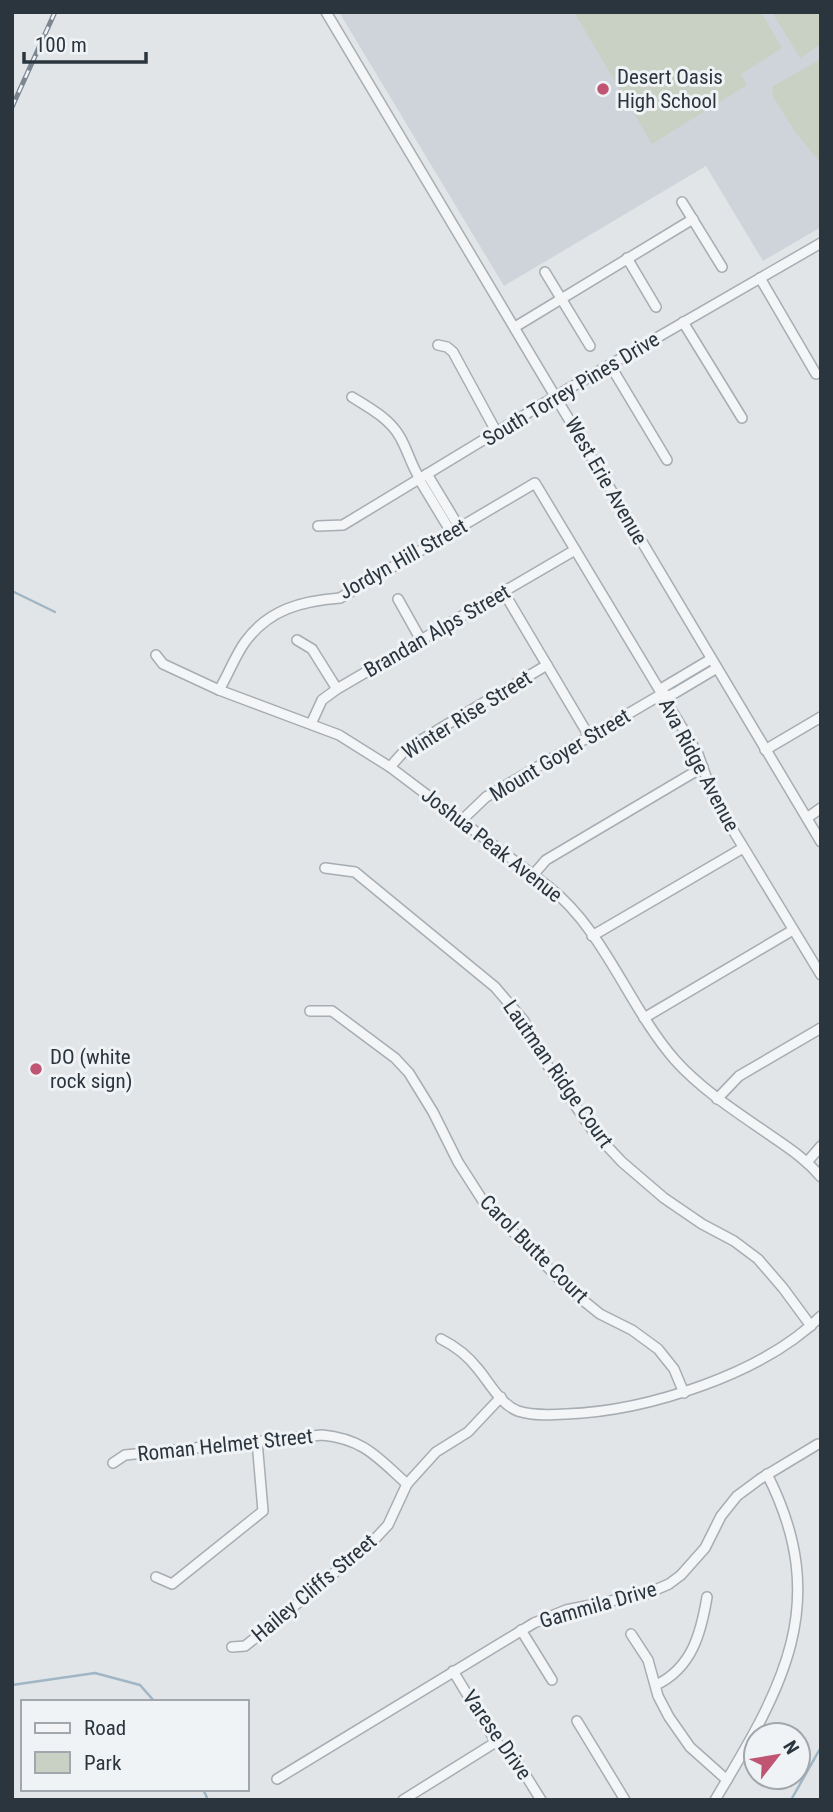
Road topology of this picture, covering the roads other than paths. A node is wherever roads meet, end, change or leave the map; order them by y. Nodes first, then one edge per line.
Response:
1 (327, 12) edge
2 (682, 202) dead end
3 (693, 219) junction
4 (821, 243) edge
5 (627, 258) junction
6 (722, 267) dead end
7 (545, 272) dead end
8 (760, 278) junction
9 (562, 298) junction
10 (656, 307) dead end
11 (683, 322) junction
12 (514, 327) junction
13 (438, 345) dead end
14 (590, 346) dead end
15 (610, 365) junction
16 (816, 374) dead end
17 (556, 396) junction
18 (352, 397) dead end
19 (742, 418) dead end
20 (497, 433) junction
21 (667, 460) dead end
22 (422, 477) junction
23 (535, 483) joint
24 (318, 526) dead end
25 (455, 530) junction
26 (575, 550) junction
27 (503, 592) junction
28 (398, 599) dead end
29 (297, 640) dead end
30 (421, 640) junction
31 (156, 654) dead end
32 (714, 664) junction
33 (547, 665) junction
34 (219, 690) junction
35 (337, 690) junction
36 (662, 694) junction
37 (821, 717) edge
38 (311, 724) junction
39 (589, 736) junction
40 (765, 750) junction
41 (390, 766) junction
42 (703, 767) junction
43 (821, 808) edge
44 (807, 818) junction
45 (462, 820) junction
46 (821, 842) edge
47 (743, 848) junction
48 (325, 868) dead end
49 (533, 875) junction
50 (793, 930) junction
51 (592, 936) junction
52 (821, 975) edge
53 (310, 1012) dead end
54 (644, 1018) junction
55 (821, 1028) edge
56 (717, 1099) junction
57 (821, 1146) edge
58 (808, 1161) junction
59 (821, 1177) edge
60 (821, 1316) edge
61 (811, 1326) junction
62 (441, 1339) dead end
63 (684, 1393) junction
64 (501, 1397) junction
65 (257, 1441) junction
66 (818, 1444) dead end
67 (113, 1463) dead end
68 (767, 1474) junction
69 (407, 1484) junction
70 (156, 1577) dead end
71 (707, 1597) dead end
72 (521, 1630) junction
73 (631, 1634) dead end
74 (232, 1647) dead end
75 (453, 1671) junction
76 (552, 1680) dead end
77 (656, 1685) junction
78 (577, 1721) dead end
79 (496, 1742) junction
80 (277, 1779) dead end
81 (727, 1780) junction
82 (403, 1800) edge
83 (541, 1800) edge
84 (625, 1800) edge
85 (715, 1800) edge

1 - 12 street, West Erie Avenue
2 - 3 street
3 - 5 street
3 - 6 street
4 - 8 street, South Torrey Pines Drive
5 - 9 street
5 - 10 street
7 - 9 street
8 - 11 street, South Torrey Pines Drive
8 - 16 street
9 - 12 street
9 - 14 street
11 - 15 street, South Torrey Pines Drive
11 - 19 street
12 - 17 street, West Erie Avenue
13 - 20 street
15 - 17 street, South Torrey Pines Drive
15 - 21 street
17 - 20 street, South Torrey Pines Drive
17 - 32 street, West Erie Avenue
18 - 22 street
20 - 22 street, South Torrey Pines Drive
22 - 24 street, South Torrey Pines Drive
22 - 25 street
23 - 25 street, Jordyn Hill Street
23 - 26 street, Ava Ridge Avenue
25 - 34 street, Jordyn Hill Street
26 - 27 street, Brandan Alps Street
26 - 36 street, Ava Ridge Avenue
27 - 30 street, Brandan Alps Street
27 - 33 street
28 - 30 street
29 - 35 street
30 - 35 street, Brandan Alps Street
31 - 34 street, Joshua Peak Avenue
32 - 36 street, Mount Goyer Street
32 - 40 street, West Erie Avenue
33 - 39 street
33 - 41 street, Winter Rise Street
34 - 38 street, Joshua Peak Avenue
35 - 38 street, Brandan Alps Street
36 - 39 street, Mount Goyer Street
36 - 42 street, Ava Ridge Avenue
37 - 40 street
38 - 41 street, Joshua Peak Avenue
39 - 45 street, Mount Goyer Street
40 - 44 street, West Erie Avenue
41 - 45 street, Joshua Peak Avenue
42 - 47 street, Ava Ridge Avenue
42 - 49 street
43 - 44 street
44 - 46 street, West Erie Avenue
45 - 49 street, Joshua Peak Avenue
47 - 50 street, Ava Ridge Avenue
47 - 51 street
48 - 61 street, Lautman Ridge Court
49 - 51 street, Joshua Peak Avenue
50 - 52 street, Ava Ridge Avenue
50 - 54 street
51 - 54 street, Joshua Peak Avenue
53 - 63 street, Carol Butte Court
54 - 56 street, Joshua Peak Avenue
55 - 56 street
56 - 58 street, Joshua Peak Avenue
57 - 58 street
58 - 59 street, Joshua Peak Avenue
60 - 61 street
61 - 63 street
62 - 64 street
63 - 64 street
64 - 69 street, Hailey Cliffs Street
65 - 67 street, Roman Helmet Street
65 - 69 street, Roman Helmet Street
65 - 70 street
66 - 68 street, Gammila Drive
68 - 72 street, Gammila Drive
68 - 81 street
69 - 74 street, Hailey Cliffs Street
71 - 77 street
72 - 75 street, Gammila Drive
72 - 76 street
73 - 77 street
75 - 79 street, Varese Drive
75 - 80 street, Gammila Drive
77 - 81 street
78 - 84 street
79 - 82 street
79 - 83 street, Varese Drive
81 - 85 street

